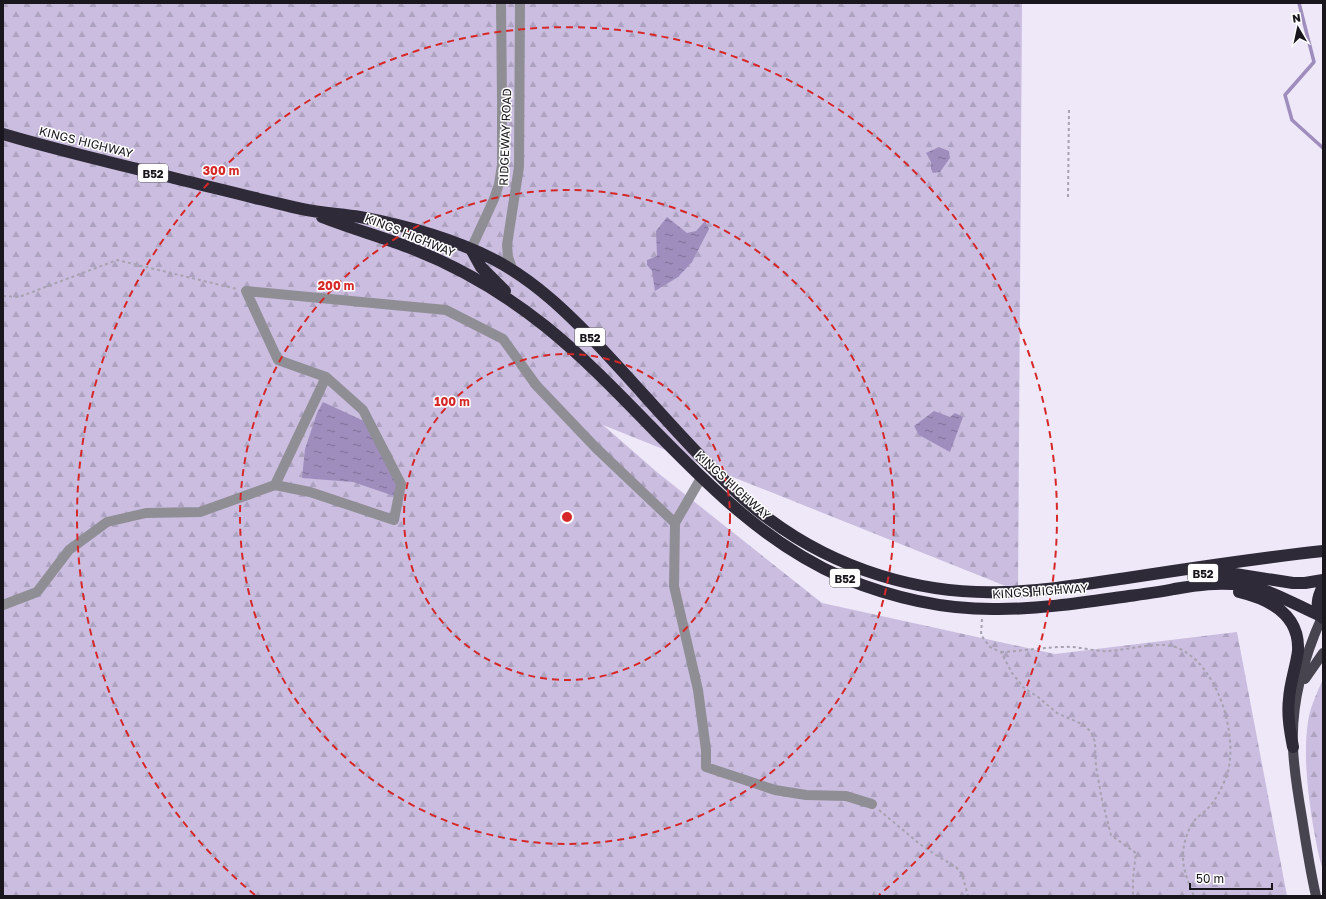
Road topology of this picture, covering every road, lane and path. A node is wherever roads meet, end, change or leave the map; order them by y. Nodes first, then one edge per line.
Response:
1 (501, 3) edge
2 (520, 3) edge
3 (1069, 109) dead end
4 (3, 134) edge
5 (1068, 198) dead end
6 (303, 210) junction
7 (471, 249) junction
8 (514, 271) junction
9 (246, 291) junction
10 (3, 296) edge
11 (532, 316) junction
12 (326, 377) junction
13 (701, 478) junction
14 (275, 484) junction
15 (675, 523) junction
16 (1323, 551) edge
17 (1323, 580) edge
18 (1083, 584) junction
19 (1323, 587) edge
20 (1174, 590) junction
21 (3, 605) edge
22 (983, 609) junction
23 (1322, 617) edge
24 (1001, 652) junction
25 (1323, 653) edge
26 (1299, 688) junction
27 (1293, 747) junction
28 (872, 804) joint
29 (968, 896) edge
30 (1133, 896) edge
31 (1194, 896) edge
32 (1316, 896) edge

1 - 7 street, RIDGEWAY ROAD
2 - 8 street, RIDGEWAY ROAD
3 - 5 path
4 - 6 highway, KINGS HIGHWAY / B52
6 - 7 highway, KINGS HIGHWAY / B52
6 - 11 highway, KINGS HIGHWAY / B52
7 - 8 highway, KINGS HIGHWAY / B52
7 - 11 highway
8 - 18 highway, KINGS HIGHWAY / B52
9 - 10 path
9 - 12 street
9 - 15 street
11 - 13 highway, KINGS HIGHWAY / B52
12 - 14 street
12 - 14 street
13 - 15 street
13 - 22 highway, KINGS HIGHWAY / B52
14 - 21 street
15 - 28 street
16 - 18 highway, KINGS HIGHWAY / B52
17 - 18 highway, B52
19 - 23 highway
20 - 22 highway, KINGS HIGHWAY / B52
20 - 23 highway, KINGS HIGHWAY / B52
20 - 27 highway
22 - 24 path
23 - 26 main road
24 - 30 path
24 - 31 path
25 - 26 main road
26 - 27 main road
27 - 32 main road
28 - 29 path

